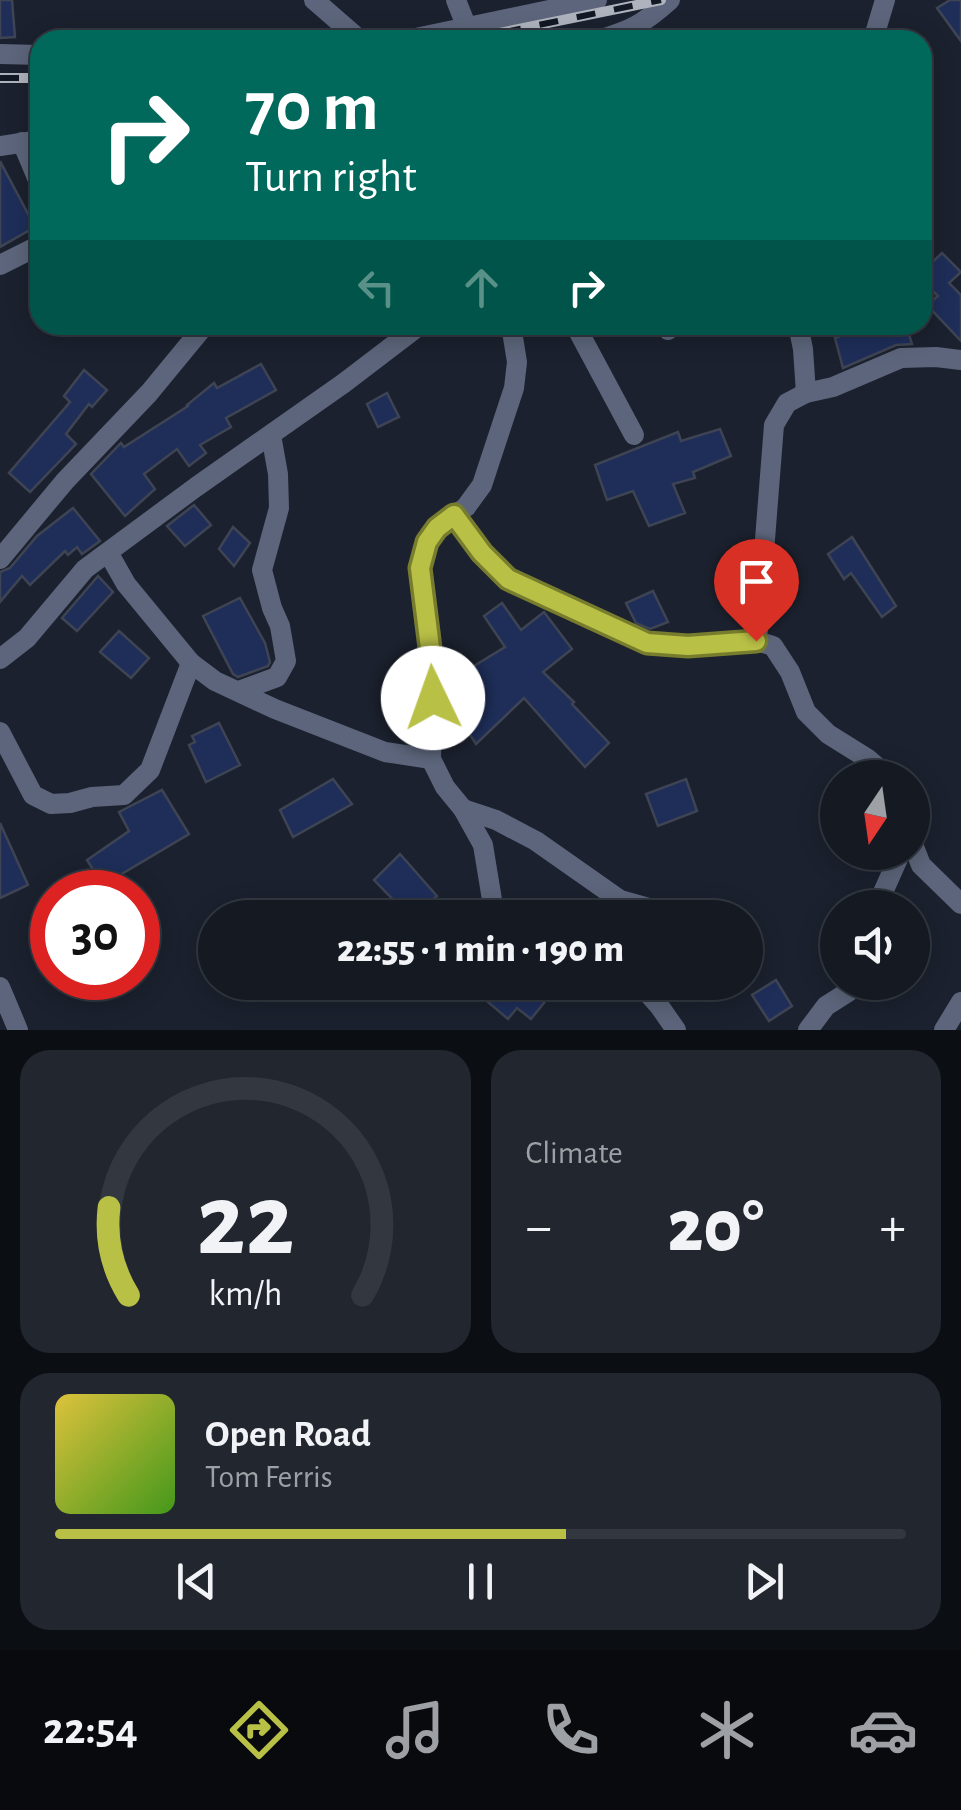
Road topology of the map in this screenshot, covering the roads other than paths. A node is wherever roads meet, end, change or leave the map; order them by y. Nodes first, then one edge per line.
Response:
1 (314, 0) edge
2 (456, 0) edge
3 (597, 0) edge
4 (670, 0) edge
5 (886, 0) edge
6 (466, 28) junction
7 (348, 30) edge
8 (456, 30) edge
9 (634, 30) edge
10 (877, 30) edge
11 (0, 54) edge
12 (30, 55) edge
13 (30, 141) edge
14 (0, 146) edge
15 (30, 249) edge
16 (0, 265) edge
17 (197, 335) edge
18 (406, 335) edge
19 (513, 335) edge
20 (580, 335) edge
21 (800, 335) edge
22 (961, 360) edge
23 (806, 393) junction
24 (270, 435) junction
25 (634, 435) dead end
26 (454, 515) junction
27 (109, 554) junction
28 (0, 559) edge
29 (756, 641) junction
30 (0, 659) edge
31 (190, 663) junction
32 (239, 691) junction
33 (0, 732) edge
34 (432, 759) junction
35 (870, 760) edge
36 (462, 808) junction
37 (927, 870) edge
38 (492, 900) edge
39 (610, 900) edge
40 (961, 904) edge
41 (0, 987) edge
42 (650, 1000) edge
43 (835, 1000) edge
44 (961, 1002) edge
45 (667, 1026) edge
46 (18, 1030) edge
47 (808, 1030) edge
48 (946, 1030) edge

1 - 7 street
2 - 6 street
3 - 6 street
4 - 9 street
5 - 10 street
6 - 8 street
11 - 12 street
13 - 14 street
15 - 16 street
17 - 28 street
18 - 24 street
19 - 26 street
20 - 25 street
21 - 23 street
22 - 23 street
23 - 29 street
24 - 27 street
24 - 32 street
26 - 29 street
26 - 34 street
27 - 30 street
27 - 31 street
29 - 35 street
31 - 32 street
31 - 33 street
32 - 34 street
34 - 36 street
36 - 38 street
36 - 39 street
37 - 40 street
41 - 46 street
42 - 45 street
43 - 47 street
44 - 48 street

